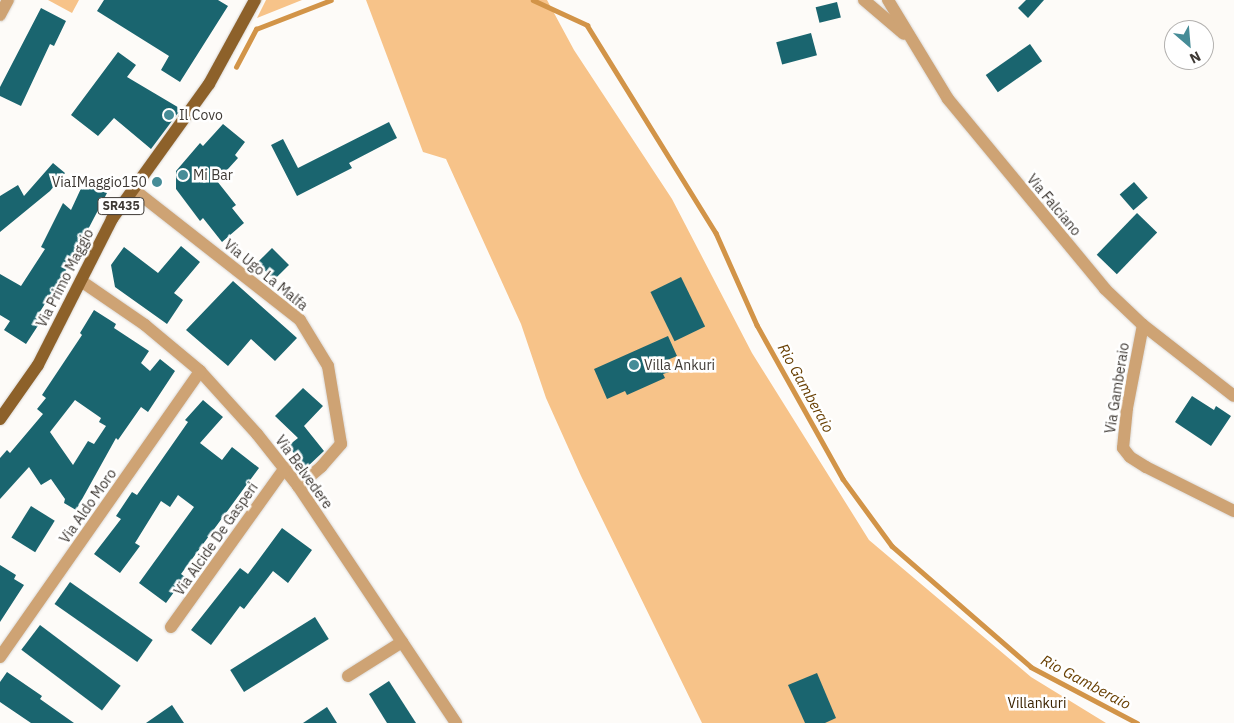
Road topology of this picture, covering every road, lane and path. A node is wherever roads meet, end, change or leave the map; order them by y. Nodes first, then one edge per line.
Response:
1 (8, 0) edge
2 (864, 0) edge
3 (888, 0) edge
4 (253, 1) edge
5 (0, 16) edge
6 (909, 38) junction
7 (133, 189) junction
8 (81, 281) junction
9 (1143, 324) junction
10 (200, 371) junction
11 (1234, 396) edge
12 (0, 419) edge
13 (284, 468) junction
14 (298, 486) junction
15 (1234, 511) edge
16 (172, 627) dead end
17 (402, 642) junction
18 (0, 657) edge
19 (348, 676) dead end
20 (456, 723) edge

1 - 5 street
2 - 6 street
3 - 6 street, Via Falciano
4 - 7 main road, Via Primo Maggio / SR435
6 - 9 street, Via Falciano
7 - 8 main road, Via Primo Maggio / SR435
7 - 14 street, Via Ugo La Malfa
8 - 10 street, Via Belvedere
8 - 12 main road, Via Primo Maggio / SR435
9 - 11 street, Via Falciano
9 - 15 street, Via Gamberaio
10 - 13 street, Via Belvedere
10 - 18 street, Via Aldo Moro
13 - 14 street, Via Belvedere
13 - 16 street, Via Alcide De Gasperi
14 - 17 street, Via Belvedere
17 - 19 street
17 - 20 street, Via Belvedere

